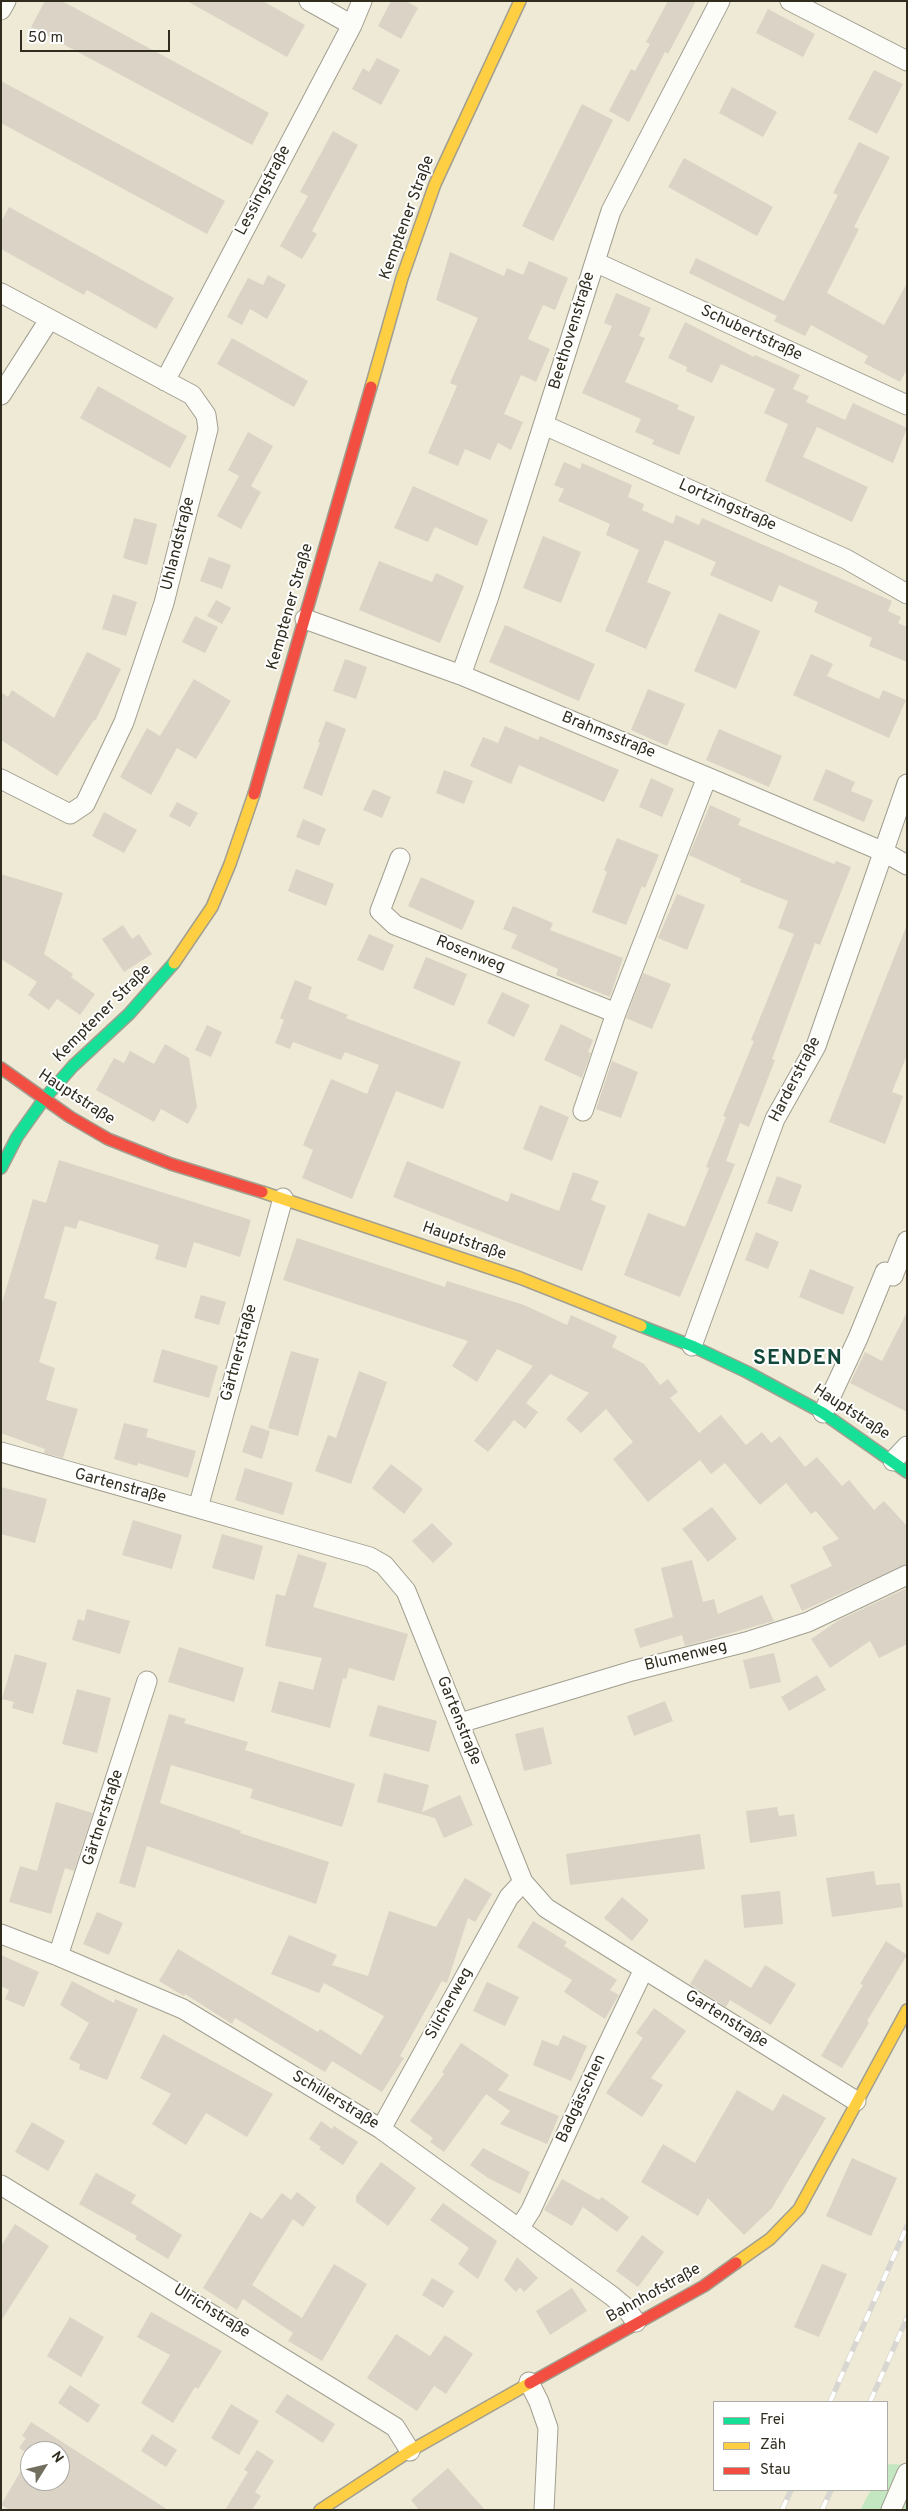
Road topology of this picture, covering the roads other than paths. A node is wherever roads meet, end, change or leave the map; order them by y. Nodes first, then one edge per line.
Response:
1 (6, 1) edge
2 (309, 1) edge
3 (362, 1) edge
4 (520, 1) edge
5 (720, 1) edge
6 (790, 1) edge
7 (1, 10) edge
8 (352, 25) junction
9 (907, 61) edge
10 (595, 262) junction
11 (1, 293) edge
12 (49, 320) junction
13 (166, 381) junction
14 (1, 395) edge
15 (907, 405) edge
16 (544, 426) junction
17 (907, 594) edge
18 (305, 619) junction
19 (461, 675) junction
20 (707, 777) junction
21 (1, 779) edge
22 (907, 784) edge
23 (884, 852) junction
24 (400, 858) dead end
25 (907, 865) edge
26 (616, 1013) junction
27 (1, 1068) edge
28 (44, 1099) junction
29 (583, 1112) dead end
30 (1, 1168) edge
31 (283, 1198) junction
32 (907, 1241) edge
33 (692, 1346) junction
34 (823, 1412) junction
35 (907, 1446) edge
36 (1, 1452) edge
37 (900, 1467) edge
38 (198, 1508) junction
39 (907, 1575) edge
40 (147, 1681) dead end
41 (460, 1723) junction
42 (523, 1882) junction
43 (1, 1934) edge
44 (58, 1956) junction
45 (644, 1969) junction
46 (907, 2010) edge
47 (856, 2101) junction
48 (381, 2129) junction
49 (1, 2185) edge
50 (519, 2229) junction
51 (636, 2322) junction
52 (529, 2382) junction
53 (410, 2450) junction
54 (907, 2473) edge
55 (320, 2510) edge
56 (544, 2510) edge
57 (891, 2510) edge

1 - 7 street
2 - 8 street
3 - 8 street, Lessingstraße
4 - 18 street, Kemptener Straße
5 - 10 street, Beethovenstraße
6 - 9 street
8 - 13 street, Lessingstraße
10 - 15 street, Schubertstraße
10 - 16 street, Beethovenstraße
11 - 12 street, Uhlandstraße
12 - 13 street, Uhlandstraße
12 - 14 street
13 - 21 street, Uhlandstraße
16 - 17 street, Lortzingstraße
16 - 19 street, Beethovenstraße
18 - 19 street, Brahmsstraße
18 - 28 street, Kemptener Straße
19 - 20 street, Brahmsstraße
20 - 23 street, Brahmsstraße
20 - 26 street
22 - 23 street, Harderstraße
23 - 25 street, Brahmsstraße
23 - 33 street, Harderstraße
24 - 26 street, Rosenweg
26 - 29 street
27 - 28 street, Hauptstraße
28 - 30 street, Kemptener Straße
28 - 31 street, Hauptstraße
31 - 33 street, Hauptstraße
31 - 38 street, Gärtnerstraße
32 - 34 street
33 - 34 street, Hauptstraße
34 - 37 street, Hauptstraße
35 - 37 street
36 - 38 street, Gartenstraße
38 - 41 street, Gartenstraße
39 - 41 street, Blumenweg
40 - 44 street, Gärtnerstraße
41 - 42 street, Gartenstraße
42 - 45 street, Gartenstraße
42 - 48 street, Silcherweg
43 - 44 street, Schillerstraße
44 - 48 street, Schillerstraße
45 - 47 street, Gartenstraße
45 - 50 street, Badgässchen
46 - 47 street, Bahnhofstraße
47 - 51 street, Bahnhofstraße
48 - 50 street, Schillerstraße
49 - 53 street, Ulrichstraße
50 - 51 street, Schillerstraße
51 - 52 street, Bahnhofstraße
52 - 53 street, Bahnhofstraße
52 - 56 street
53 - 55 street, Bahnhofstraße
54 - 57 street

